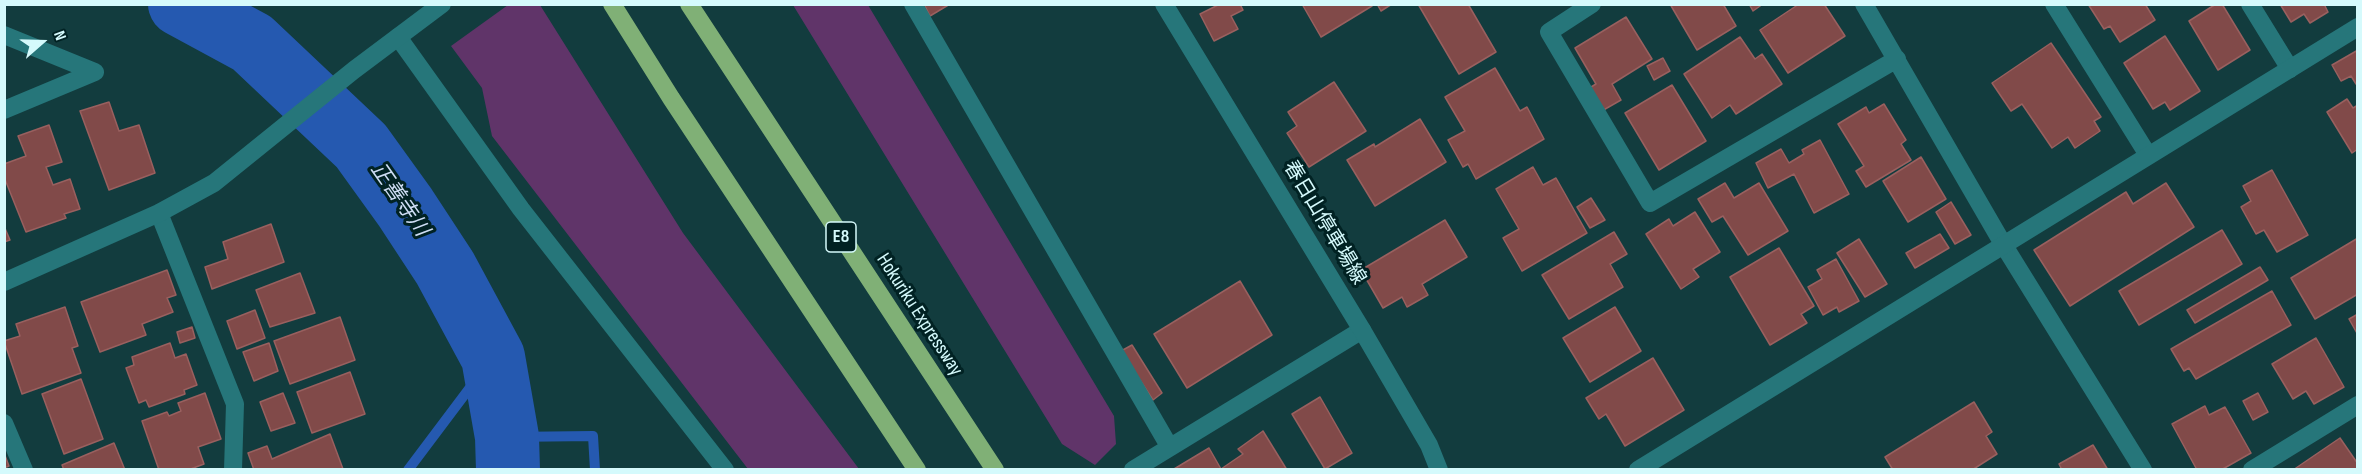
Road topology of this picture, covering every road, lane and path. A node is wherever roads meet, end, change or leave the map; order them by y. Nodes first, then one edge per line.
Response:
1 (442, 4) edge
2 (612, 4) edge
3 (689, 4) edge
4 (913, 4) edge
5 (1164, 4) edge
6 (1592, 4) edge
7 (1864, 4) edge
8 (2054, 4) edge
9 (2250, 4) edge
10 (2358, 27) edge
11 (4, 35) edge
12 (398, 37) junction
13 (1897, 59) junction
14 (2290, 69) junction
15 (4, 110) edge
16 (2148, 155) junction
17 (159, 213) junction
18 (2002, 244) junction
19 (4, 282) edge
20 (1362, 330) junction
21 (2358, 405) edge
22 (4, 423) edge
23 (1169, 447) junction
24 (24, 470) edge
25 (233, 470) edge
26 (725, 470) edge
27 (917, 470) edge
28 (995, 470) edge
29 (1133, 470) edge
30 (1439, 470) edge
31 (1638, 470) edge
32 (2143, 470) edge
33 (2252, 470) edge

1 - 12 street
2 - 27 highway
3 - 28 highway, Hokuriku Expressway / E8
4 - 23 street
5 - 20 street, 春日山停車場線
6 - 13 street
7 - 13 street
8 - 16 street
9 - 14 street
10 - 14 street
11 - 15 street
12 - 17 street
12 - 26 street
13 - 18 street
14 - 16 street
16 - 18 street
17 - 19 street
17 - 25 street
18 - 31 street
18 - 32 street
20 - 23 street
20 - 30 street, 春日山停車場線
21 - 33 street
22 - 24 street
23 - 29 street

